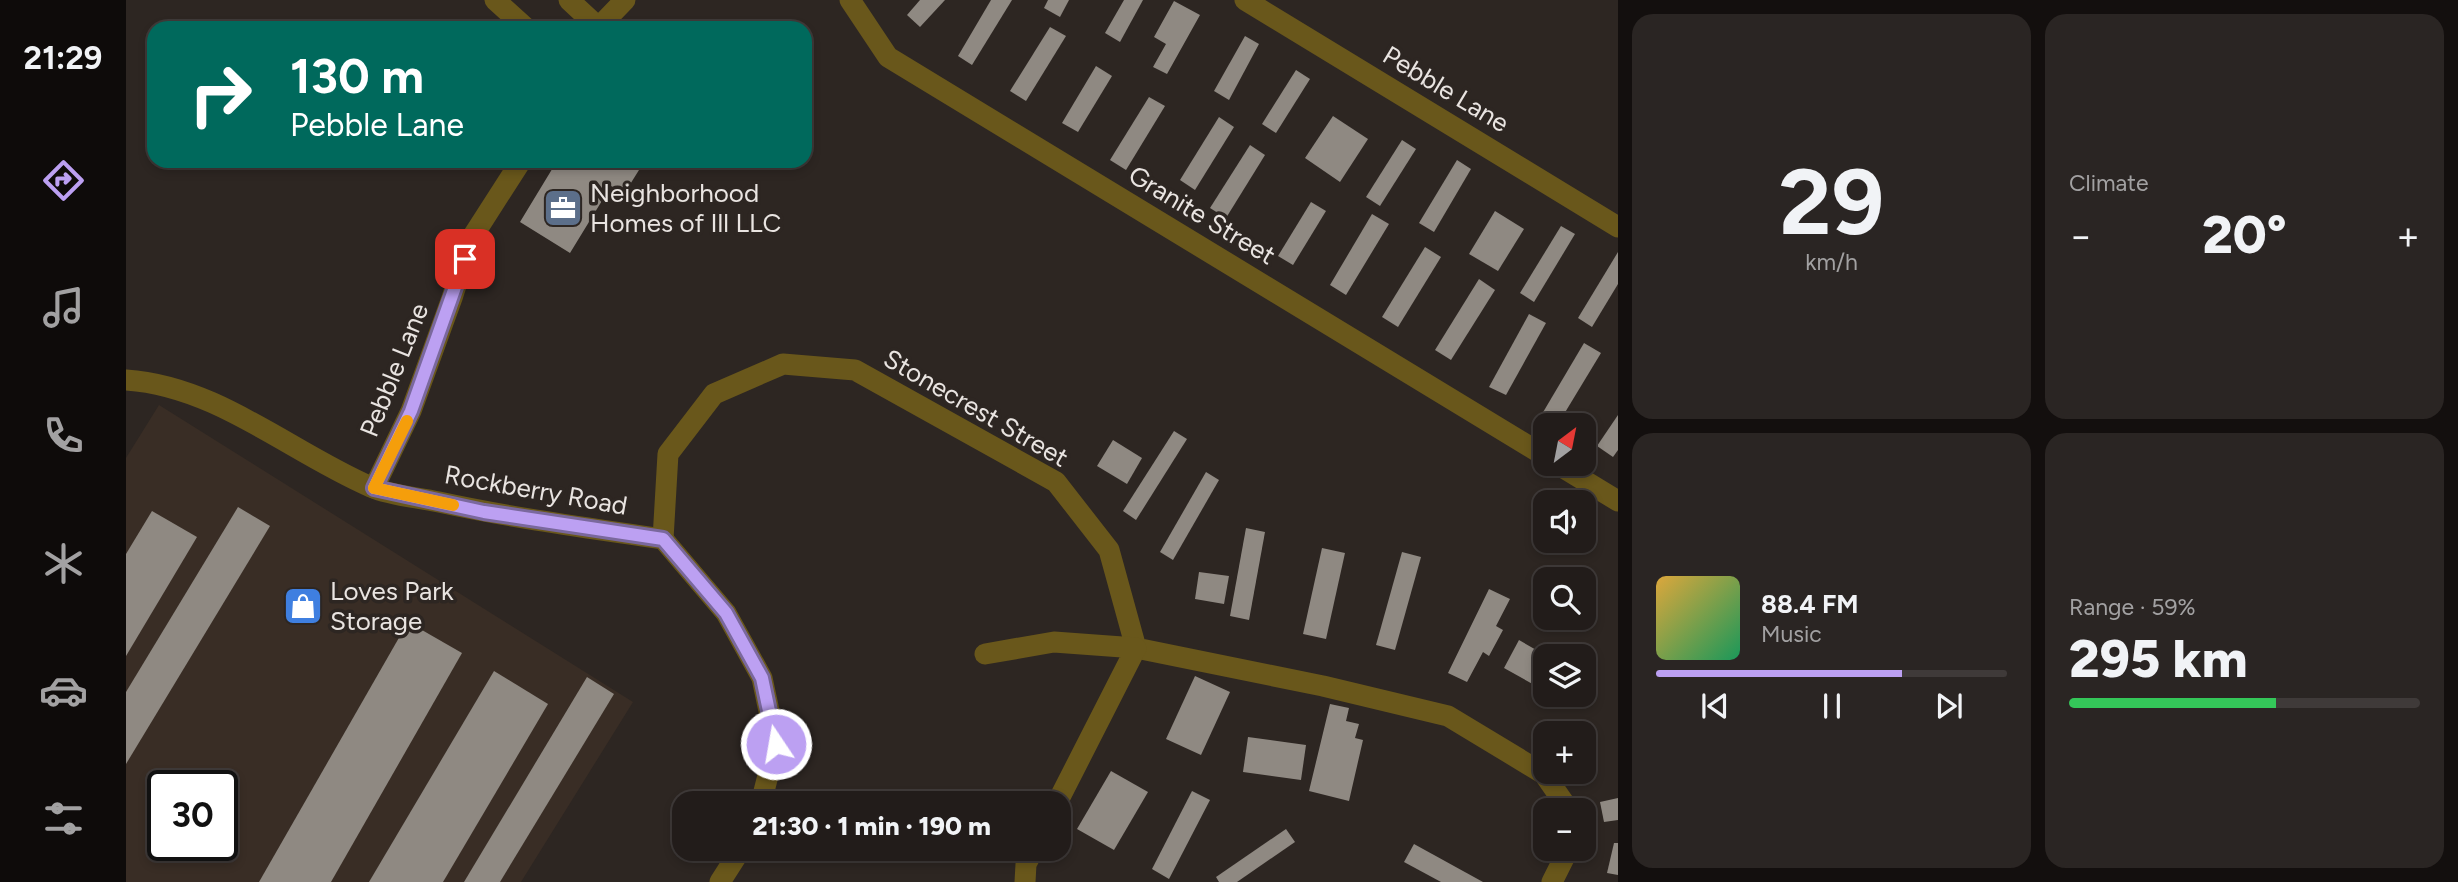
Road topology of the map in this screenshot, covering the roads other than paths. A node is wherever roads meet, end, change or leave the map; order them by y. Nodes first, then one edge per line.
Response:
1 (495, 0) edge
2 (569, 0) edge
3 (625, 0) edge
4 (850, 0) edge
5 (1245, 0) edge
6 (518, 21) edge
7 (592, 21) edge
8 (604, 21) edge
9 (517, 168) edge
10 (1618, 227) edge
11 (126, 380) edge
12 (1533, 449) edge
13 (1578, 476) edge
14 (374, 488) junction
15 (1618, 500) edge
16 (663, 539) junction
17 (1136, 648) junction
18 (985, 654) dead end
19 (764, 791) edge
20 (1063, 791) edge
21 (1561, 798) edge
22 (733, 861) edge
23 (1028, 861) edge
24 (1562, 861) edge
25 (720, 882) edge
26 (1025, 882) edge
27 (1552, 882) edge

1 - 6 street
2 - 7 street
3 - 8 street
4 - 12 street, Granite Street
5 - 10 street, Pebble Lane
9 - 14 street, Pebble Lane
11 - 14 street, Rockberry Road
13 - 15 street
14 - 16 street, Rockberry Road
16 - 17 street, Stonecrest Street
16 - 19 street
17 - 18 street
17 - 20 street
17 - 21 street
22 - 25 street
23 - 26 street
24 - 27 street

